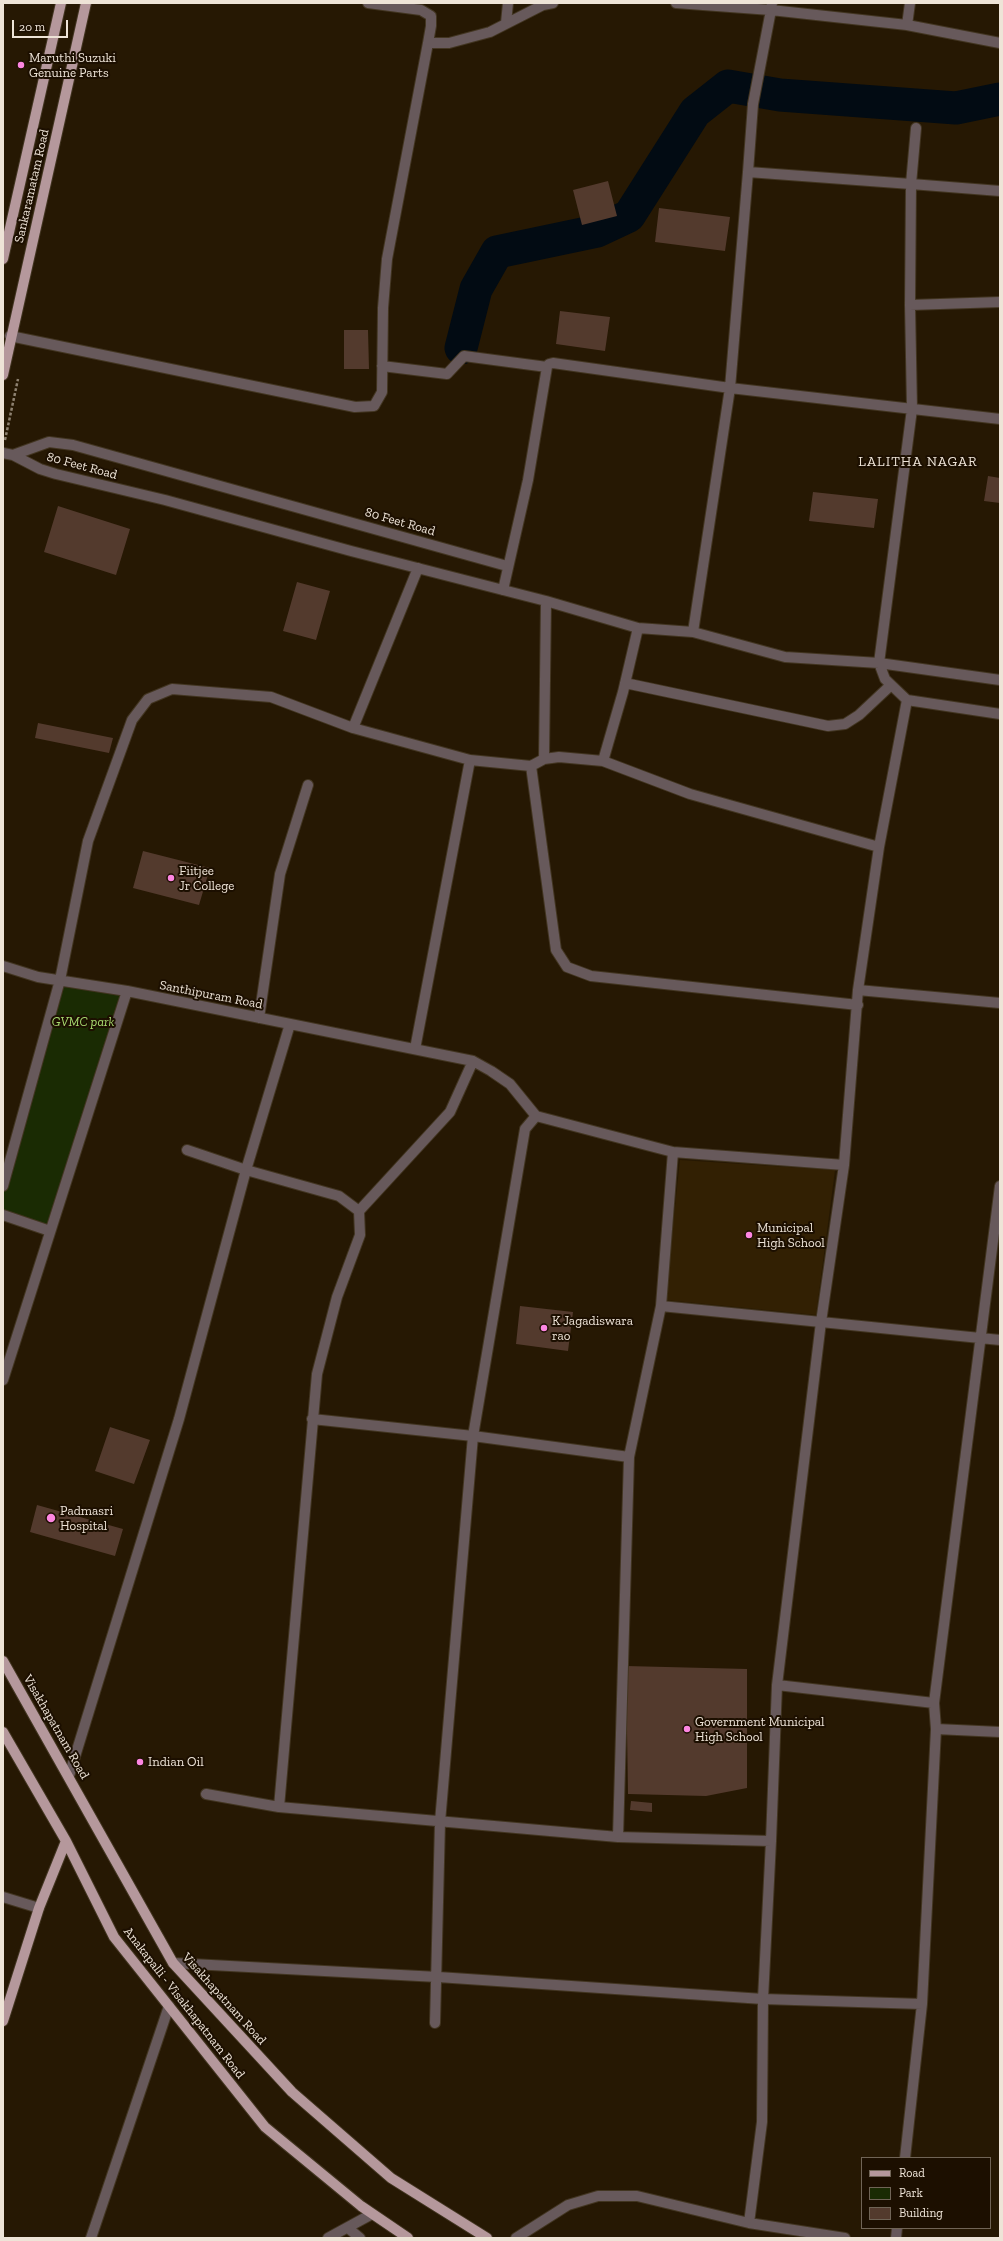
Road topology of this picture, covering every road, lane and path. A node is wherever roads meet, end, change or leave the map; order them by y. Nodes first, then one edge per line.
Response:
1 (61, 3) edge
2 (86, 3) edge
3 (368, 3) edge
4 (508, 3) edge
5 (553, 3) edge
6 (676, 3) edge
7 (910, 3) edge
8 (771, 6) edge
9 (506, 23) junction
10 (907, 25) junction
11 (428, 43) junction
12 (1000, 43) edge
13 (916, 128) dead end
14 (748, 172) junction
15 (911, 184) junction
16 (1000, 191) edge
17 (3, 259) edge
18 (1000, 302) edge
19 (910, 305) junction
20 (10, 336) junction
21 (382, 366) junction
22 (547, 367) junction
23 (3, 375) edge
24 (730, 388) junction
25 (912, 409) junction
26 (1000, 419) edge
27 (8, 454) edge
28 (507, 566) junction
29 (418, 568) junction
30 (503, 590) junction
31 (546, 600) junction
32 (638, 628) junction
33 (693, 632) junction
34 (879, 663) junction
35 (1000, 680) edge
36 (625, 683) junction
37 (891, 685) junction
38 (907, 700) junction
39 (1000, 714) edge
40 (353, 728) junction
41 (544, 759) junction
42 (470, 760) junction
43 (603, 761) junction
44 (531, 766) junction
45 (308, 785) dead end
46 (879, 847) junction
47 (3, 966) edge
48 (60, 980) junction
49 (858, 990) junction
50 (127, 991) junction
51 (1000, 1003) edge
52 (858, 1005) junction
53 (259, 1018) junction
54 (290, 1024) junction
55 (415, 1050) junction
56 (473, 1061) junction
57 (536, 1116) junction
58 (187, 1150) dead end
59 (673, 1152) junction
60 (844, 1165) junction
61 (246, 1170) junction
62 (3, 1186) edge
63 (1000, 1186) edge
64 (359, 1211) junction
65 (3, 1215) edge
66 (50, 1231) junction
67 (661, 1306) junction
68 (822, 1322) junction
69 (979, 1338) junction
70 (1000, 1340) edge
71 (3, 1380) edge
72 (312, 1419) junction
73 (473, 1436) junction
74 (629, 1457) junction
75 (3, 1661) edge
76 (777, 1685) junction
77 (934, 1703) junction
78 (936, 1729) junction
79 (3, 1732) edge
80 (1000, 1732) edge
81 (69, 1776) junction
82 (206, 1794) dead end
83 (279, 1807) junction
84 (440, 1822) junction
85 (618, 1837) junction
86 (66, 1841) junction
87 (770, 1842) junction
88 (3, 1897) edge
89 (39, 1908) junction
90 (173, 1963) junction
91 (438, 1977) junction
92 (763, 2000) junction
93 (922, 2004) junction
94 (169, 2006) junction
95 (3, 2020) edge
96 (435, 2023) dead end
97 (905, 2157) edge
98 (372, 2214) junction
99 (749, 2223) junction
100 (348, 2228) junction
101 (92, 2238) edge
102 (328, 2238) edge
103 (360, 2238) edge
104 (408, 2238) edge
105 (487, 2238) edge
106 (516, 2238) edge
107 (844, 2238) edge

1 - 17 main road, Sankaramatam Road
2 - 20 main road, Sankaramatam Road
3 - 11 street
4 - 9 street
5 - 9 street
6 - 8 street
7 - 10 street
8 - 10 street
8 - 14 street
9 - 11 street
10 - 12 street
11 - 21 street
13 - 15 street
14 - 15 street
14 - 24 street
15 - 16 street
15 - 19 street
18 - 19 street
19 - 25 street
20 - 21 street
20 - 23 main road, Sankaramatam Road
21 - 22 street
22 - 24 street
22 - 28 street
24 - 25 street
24 - 33 street
25 - 26 street
25 - 34 street
27 - 28 street, 80 Feet Road
27 - 29 street, 80 Feet Road
28 - 30 street
29 - 30 street, 80 Feet Road
29 - 40 street
30 - 31 street, 80 Feet Road
31 - 32 street, 80 Feet Road
31 - 41 street
32 - 33 street, 80 Feet Road
32 - 36 street
33 - 34 street, 80 Feet Road
34 - 35 street, 80 Feet Road
34 - 37 street
36 - 37 street
36 - 43 street
37 - 38 street
38 - 39 street
38 - 46 street
40 - 42 street
40 - 48 street
41 - 43 street
41 - 44 street
42 - 44 street
42 - 55 street
43 - 46 street
44 - 52 street
45 - 53 street
46 - 49 street
47 - 48 street, Santhipuram Road
48 - 50 street, Santhipuram Road
48 - 62 street
49 - 51 street
49 - 52 street
50 - 53 street, Santhipuram Road
50 - 66 street
52 - 60 street
53 - 54 street, Santhipuram Road
54 - 55 street, Santhipuram Road
54 - 61 street
55 - 56 street, Santhipuram Road
56 - 57 street, Santhipuram Road
56 - 64 street
57 - 59 street
57 - 73 street
58 - 61 street
59 - 60 street
59 - 67 street
60 - 68 street
61 - 64 street
61 - 81 street
63 - 69 street
64 - 72 street
65 - 66 street
66 - 71 street
67 - 68 street
67 - 74 street
68 - 69 street
68 - 76 street
69 - 70 street
69 - 77 street
72 - 73 street
72 - 83 street
73 - 74 street
73 - 84 street
74 - 85 street
75 - 81 main road, Visakhapatnam Road
76 - 77 street
76 - 87 street
77 - 78 street
78 - 80 street
78 - 93 street
79 - 86 main road, Anakapalli - Visakhapatnam Road
81 - 90 main road, Visakhapatnam Road
82 - 83 street
83 - 84 street
84 - 85 street
84 - 91 street
85 - 87 street
86 - 89 main road
86 - 94 main road, Anakapalli - Visakhapatnam Road
87 - 92 street
88 - 89 street
89 - 95 main road
90 - 91 street
90 - 105 main road, Visakhapatnam Road
91 - 92 street
91 - 96 street
92 - 93 street
92 - 99 street
93 - 97 street
94 - 98 main road, Anakapalli - Visakhapatnam Road
94 - 101 street
98 - 100 street
98 - 104 main road, Anakapalli - Visakhapatnam Road
99 - 106 street
99 - 107 street
100 - 102 street
100 - 103 street

